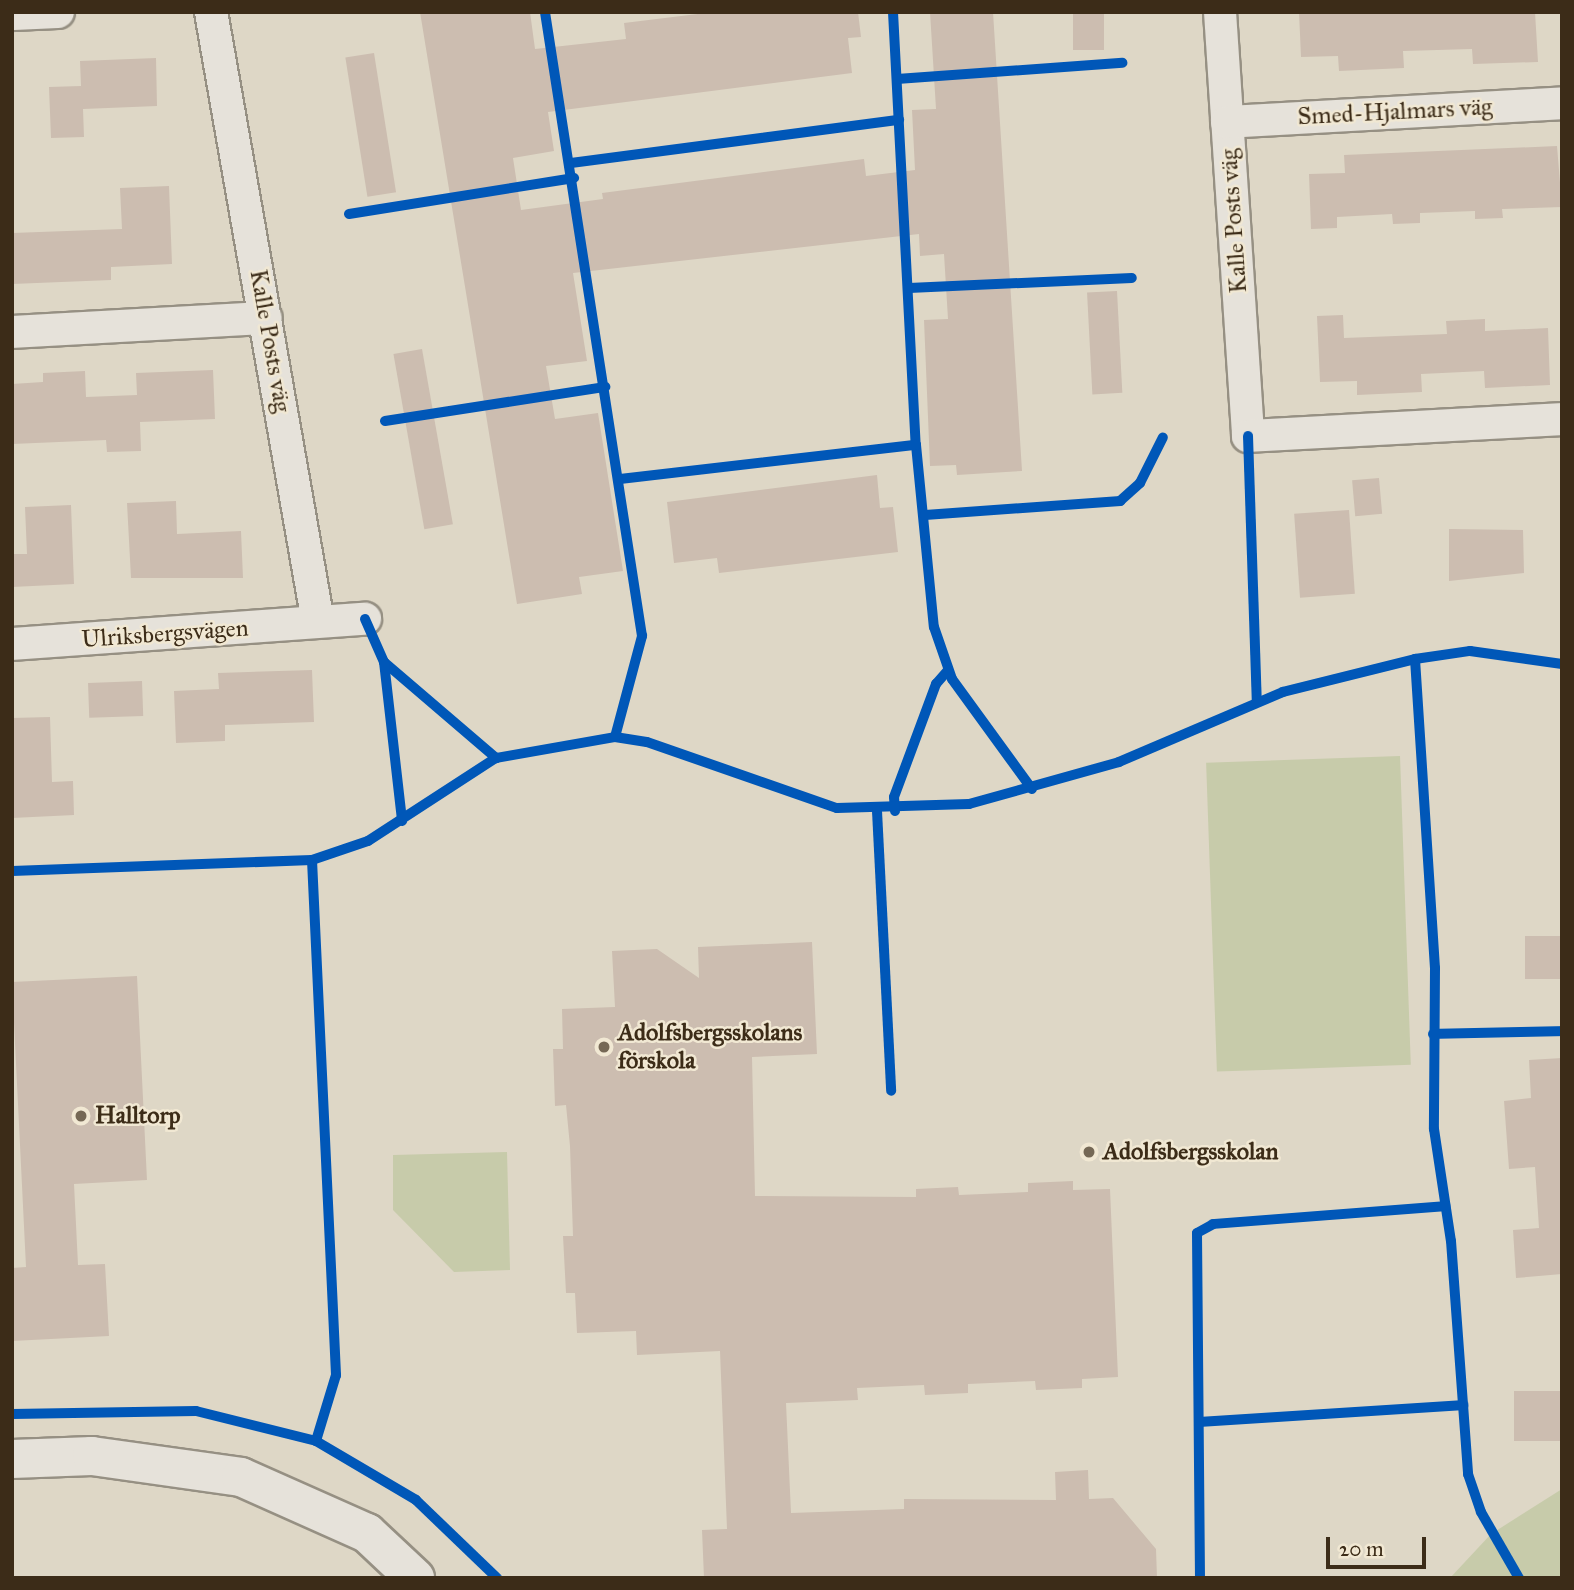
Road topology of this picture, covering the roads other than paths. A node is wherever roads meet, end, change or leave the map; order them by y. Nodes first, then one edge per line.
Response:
1 (58, 12) edge
2 (211, 12) edge
3 (1220, 12) edge
4 (12, 14) edge
5 (1562, 103) edge
6 (1227, 122) junction
7 (266, 318) junction
8 (12, 332) edge
9 (1562, 419) edge
10 (365, 620) dead end
11 (318, 622) junction
12 (12, 644) edge
13 (12, 1460) edge
14 (415, 1578) edge

1 - 4 street
2 - 7 street, Kalle Posts väg
3 - 6 street, Kalle Posts väg
5 - 6 street, Smed-Hjalmars väg
6 - 9 street, Kalle Posts väg
7 - 8 street
7 - 11 street, Kalle Posts väg
10 - 11 street
11 - 12 street, Ulriksbergsvägen
13 - 14 street

